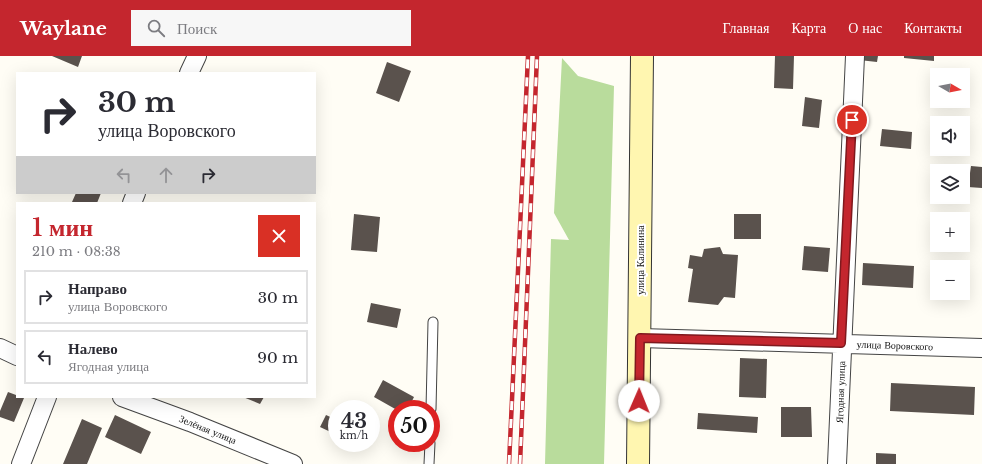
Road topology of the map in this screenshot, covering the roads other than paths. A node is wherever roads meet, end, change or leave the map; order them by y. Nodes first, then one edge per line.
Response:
1 (197, 56) edge
2 (642, 56) edge
3 (855, 56) edge
4 (190, 72) edge
5 (433, 322) dead end
6 (640, 338) junction
7 (841, 343) junction
8 (0, 348) edge
9 (982, 348) edge
10 (16, 356) edge
11 (47, 398) edge
12 (125, 398) edge
13 (431, 400) edge
14 (430, 452) edge
15 (21, 464) edge
16 (293, 464) edge
17 (429, 464) edge
18 (638, 464) edge
19 (837, 464) edge

1 - 4 street
2 - 6 main road, улица Калинина
3 - 7 street, Ягодная улица
5 - 13 lane
6 - 7 street, улица Воровского
6 - 18 main road, улица Калинина
7 - 9 street, улица Воровского
7 - 19 street, Ягодная улица
8 - 10 street
11 - 15 street
12 - 16 street, Зелёная улица
14 - 17 lane

